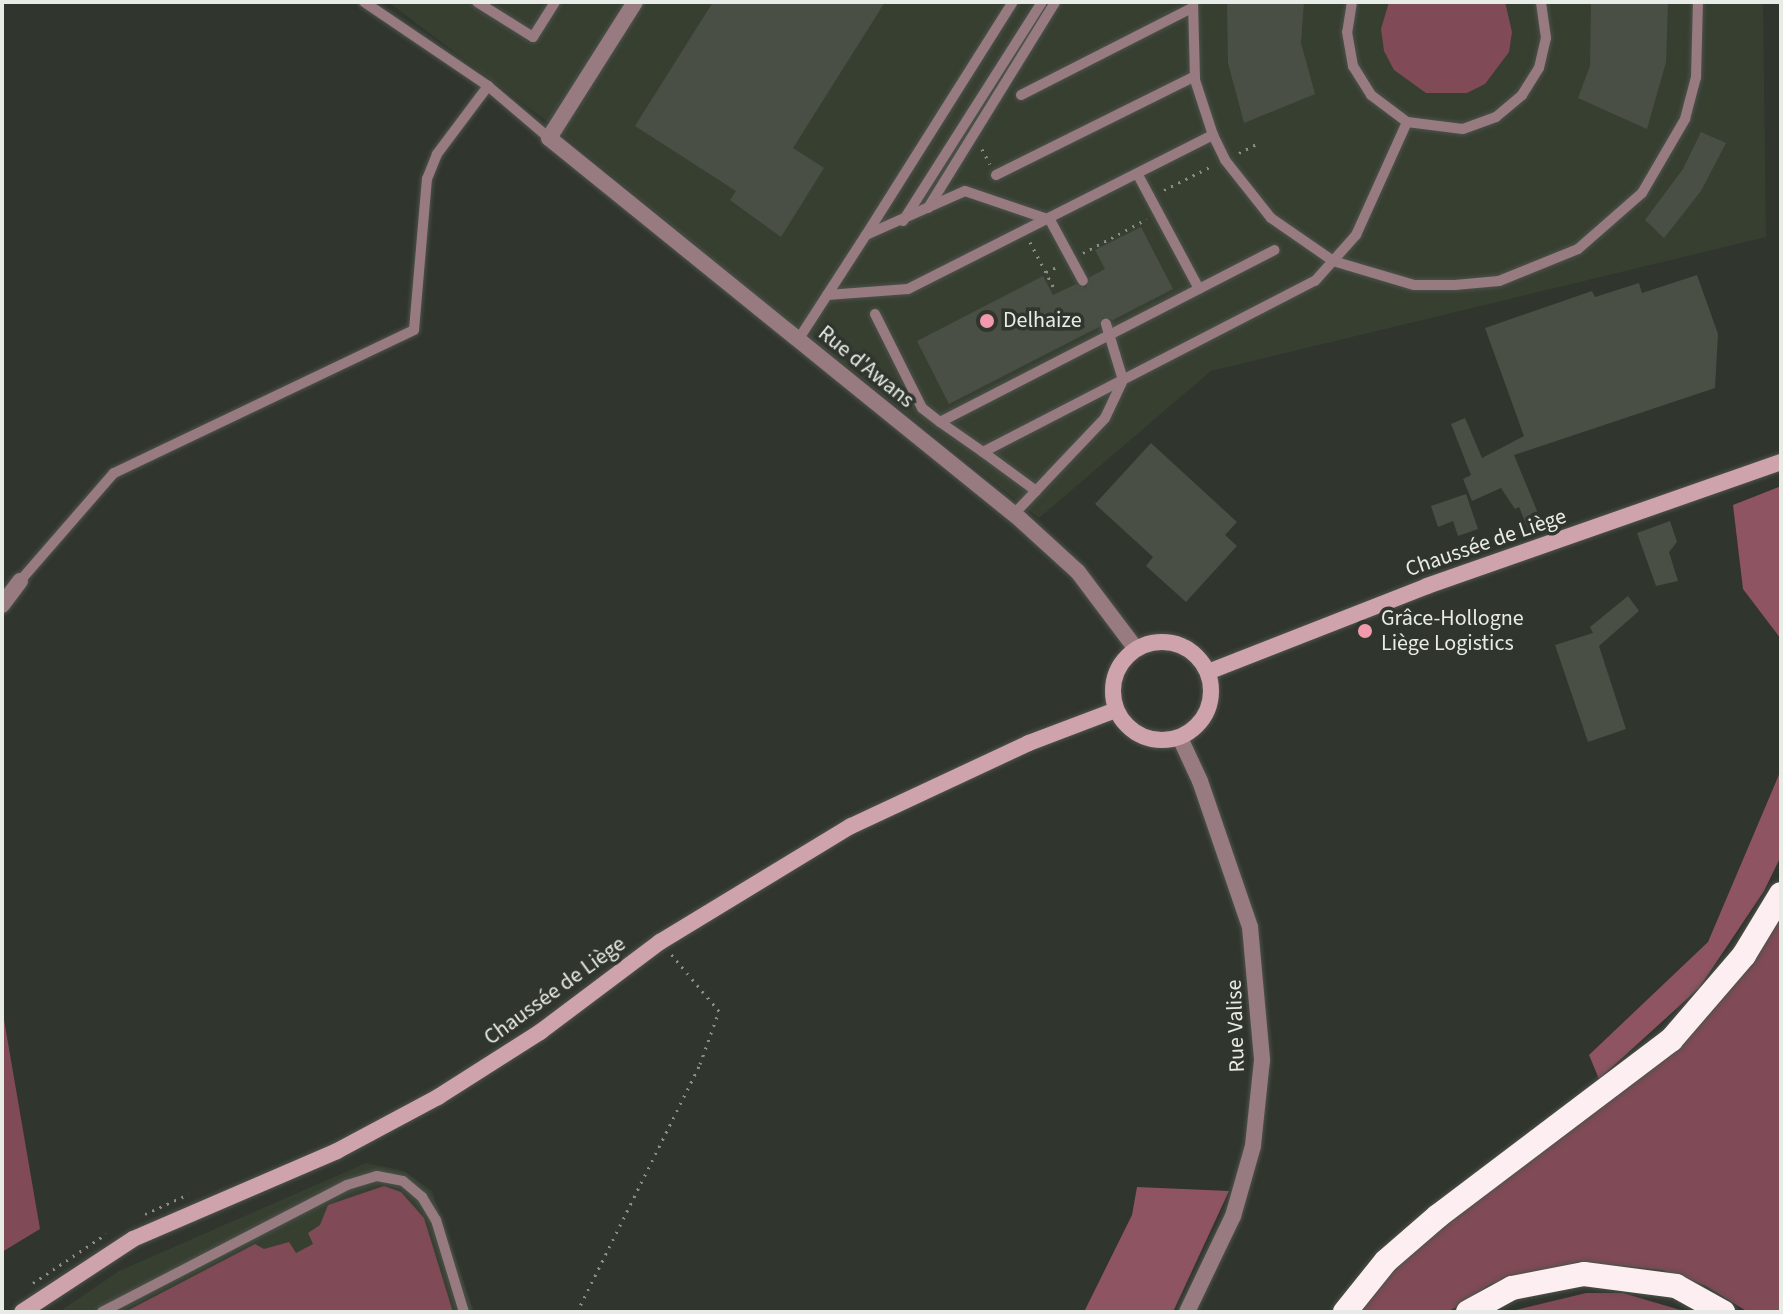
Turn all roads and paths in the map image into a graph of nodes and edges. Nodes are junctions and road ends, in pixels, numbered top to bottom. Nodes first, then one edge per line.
1 (364, 2) edge
2 (477, 2) edge
3 (499, 2) edge
4 (555, 2) edge
5 (635, 2) edge
6 (1013, 2) edge
7 (1042, 2) edge
8 (1055, 2) edge
9 (1352, 2) edge
10 (1541, 2) edge
11 (1698, 2) edge
12 (1192, 5) edge
13 (493, 12) junction
14 (1195, 76) junction
15 (488, 86) junction
16 (1021, 95) dead end
17 (1407, 122) junction
18 (1213, 135) junction
19 (549, 138) junction
20 (996, 175) dead end
21 (1138, 175) junction
22 (927, 210) junction
23 (1050, 220) junction
24 (902, 223) junction
25 (866, 235) junction
26 (1274, 250) dead end
27 (1333, 261) junction
28 (1083, 281) dead end
29 (1199, 289) junction
30 (827, 295) junction
31 (875, 314) dead end
32 (1108, 329) junction
33 (798, 340) junction
34 (1123, 380) junction
35 (940, 422) junction
36 (983, 452) junction
37 (1781, 462) edge
38 (1036, 491) junction
39 (1014, 514) junction
40 (20, 581) joint
41 (2, 605) edge
42 (1136, 649) junction
43 (1208, 672) junction
44 (1116, 710) junction
45 (1180, 738) junction
46 (1781, 894) edge
47 (660, 942) junction
48 (198, 1191) dead end
49 (133, 1220) dead end
50 (108, 1233) dead end
51 (29, 1286) dead end
52 (22, 1312) edge
53 (102, 1312) edge
54 (464, 1312) edge
55 (577, 1312) edge
56 (1187, 1312) edge
57 (1345, 1312) edge
58 (1468, 1312) edge
59 (1723, 1312) edge

1 - 15 lane
2 - 13 lane
3 - 13 lane
4 - 13 lane
5 - 19 street
6 - 25 lane
7 - 24 lane
8 - 22 lane
9 - 17 lane
10 - 17 lane
11 - 27 lane
12 - 14 lane
12 - 16 lane
14 - 18 lane
14 - 20 lane
15 - 19 lane
15 - 40 lane
17 - 27 lane
18 - 21 lane
18 - 27 lane
19 - 33 street, Rue d'Awans
21 - 23 lane
21 - 29 lane
22 - 23 lane
22 - 24 lane
23 - 28 lane
23 - 30 lane
24 - 25 lane
25 - 30 lane
26 - 29 lane
27 - 34 lane
29 - 32 lane
30 - 33 lane
31 - 35 lane
32 - 34 lane
32 - 35 lane
33 - 39 street, Rue d'Awans
34 - 36 lane
34 - 38 lane
35 - 36 lane
36 - 38 lane
37 - 43 main road, Chaussée de Liège
38 - 39 lane
39 - 42 street, Rue d'Awans
40 - 41 street
42 - 43 main road
42 - 44 main road
43 - 45 main road
44 - 45 main road
44 - 47 main road, Chaussée de Liège
45 - 56 street, Rue Valise
46 - 57 highway
47 - 52 main road, Chaussée de Liège
47 - 55 path
48 - 49 path
50 - 51 path
53 - 54 lane
58 - 59 highway

